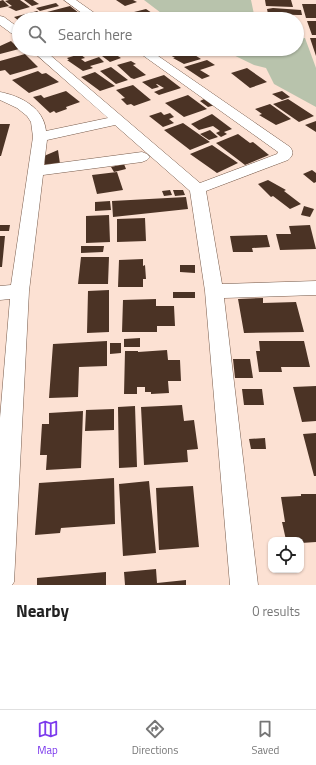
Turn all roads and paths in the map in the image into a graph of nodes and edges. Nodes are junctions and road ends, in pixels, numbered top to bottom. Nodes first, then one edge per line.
1 (69, 0) edge
2 (87, 12) edge
3 (0, 19) edge
4 (12, 32) edge
5 (44, 56) edge
6 (150, 56) edge
7 (0, 96) edge
8 (118, 120) junction
9 (40, 137) junction
10 (142, 157) dead end
11 (35, 171) junction
12 (198, 189) junction
13 (316, 288) edge
14 (214, 291) junction
15 (10, 292) edge
16 (0, 582) edge
17 (244, 585) edge

1 - 2 street
3 - 4 street
5 - 8 street
6 - 12 street
7 - 9 street
8 - 9 street
8 - 12 street
9 - 11 street
10 - 11 street
11 - 15 street
12 - 14 street
13 - 14 street
14 - 17 street
15 - 16 street

